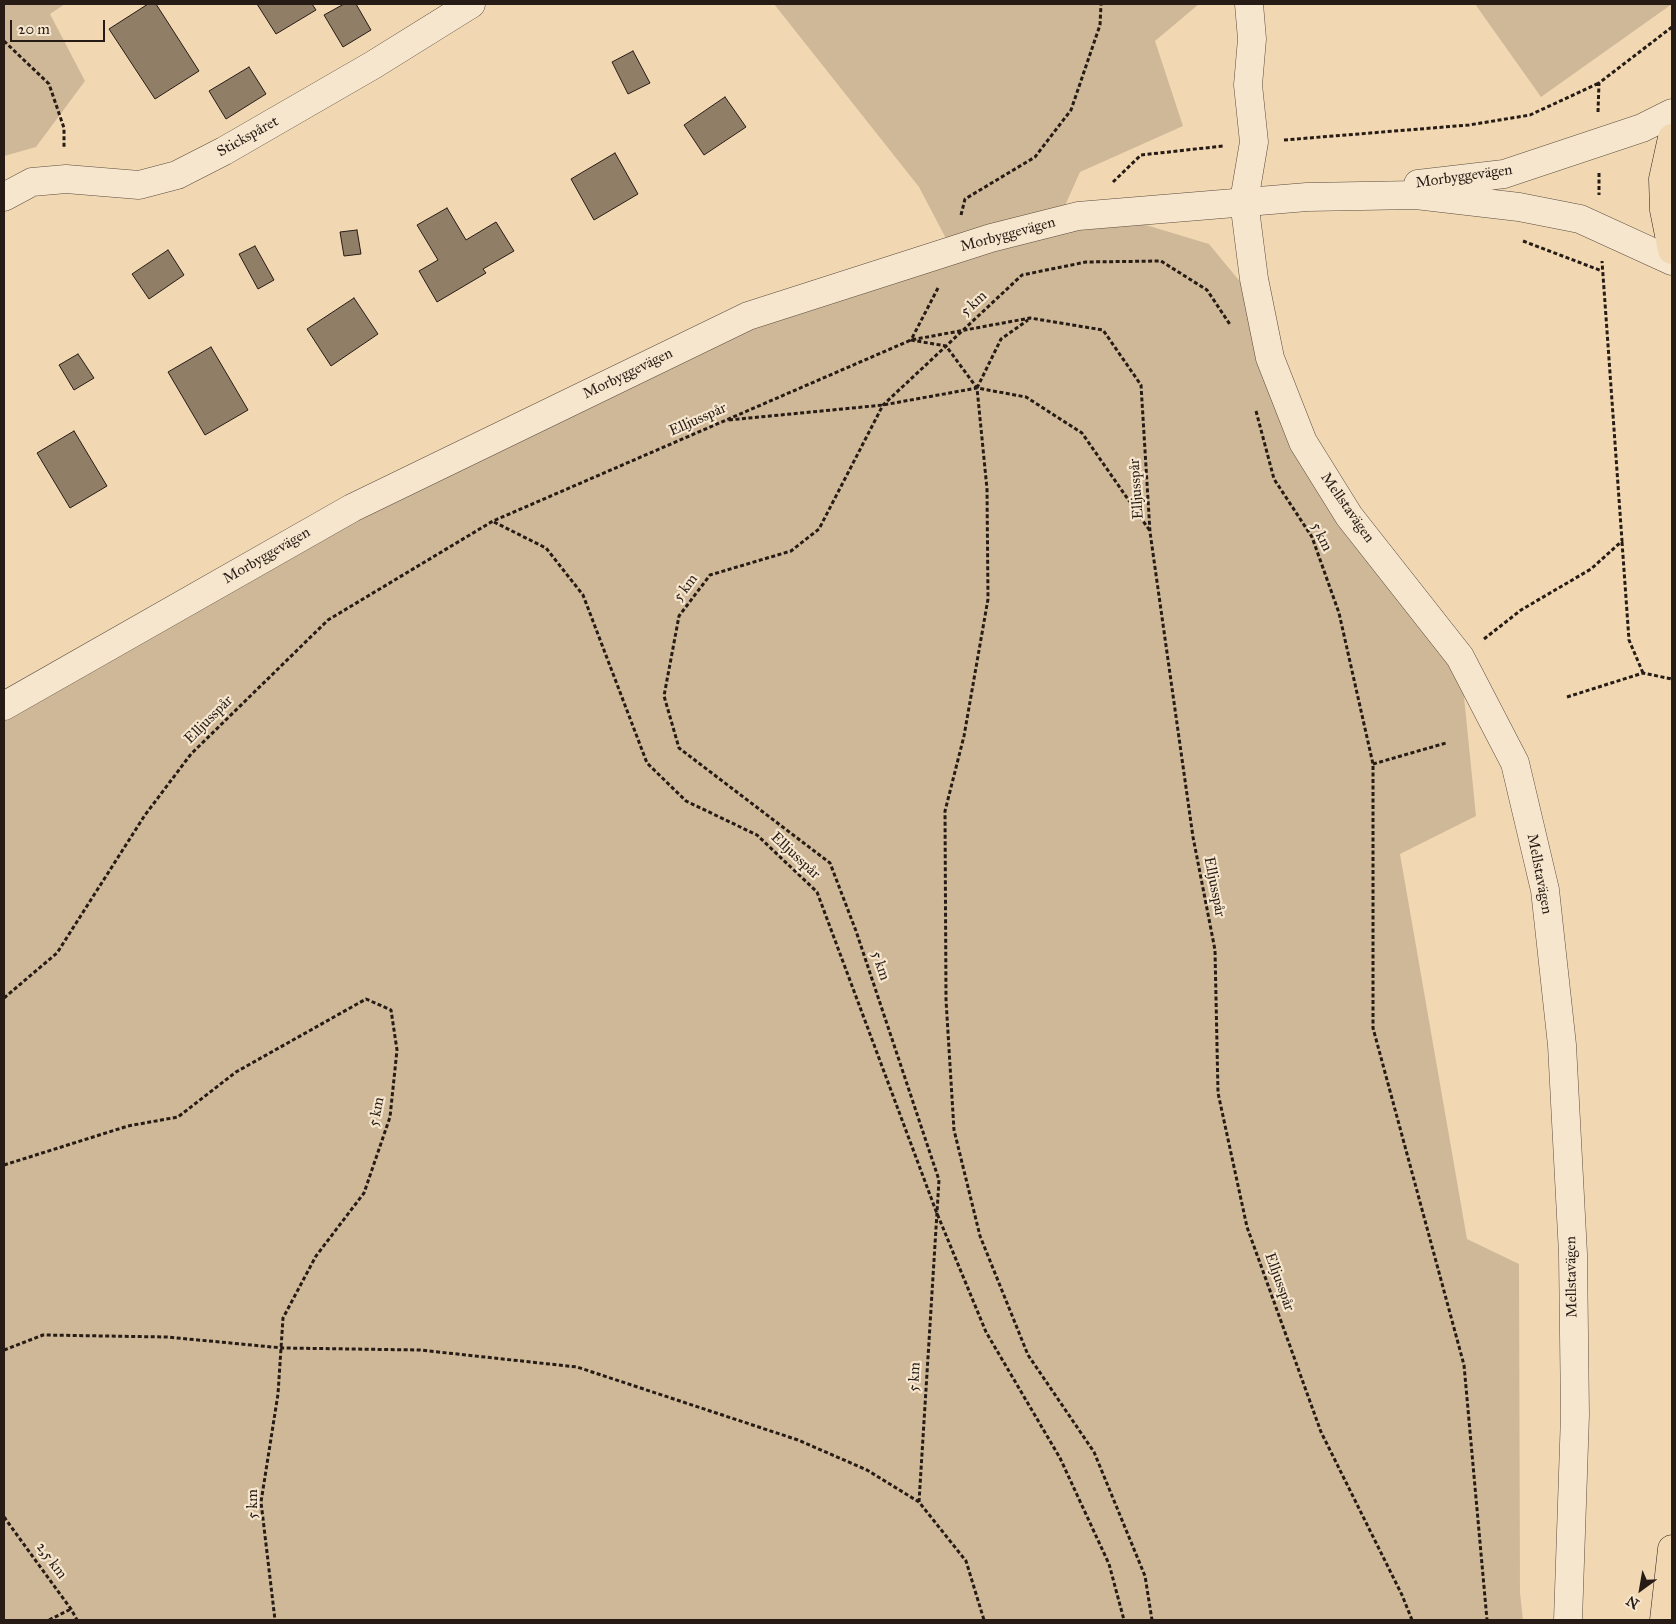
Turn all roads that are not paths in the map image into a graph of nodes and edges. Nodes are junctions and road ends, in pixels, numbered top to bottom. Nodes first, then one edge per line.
1 (471, 4) edge
2 (1249, 4) edge
3 (1672, 113) edge
4 (1672, 138) edge
5 (4, 197) edge
6 (1307, 197) junction
7 (1244, 201) junction
8 (1672, 250) edge
9 (1672, 260) edge
10 (4, 706) edge
11 (1672, 1549) edge
12 (1568, 1620) edge
13 (1664, 1620) edge

1 - 5 street, Stickspåret
2 - 7 street, Mellstavägen
3 - 6 street, Morbyggevägen
4 - 8 highway
6 - 7 street, Morbyggevägen
6 - 9 street, Morbyggevägen
7 - 10 street, Morbyggevägen
7 - 12 street, Mellstavägen
11 - 13 highway

